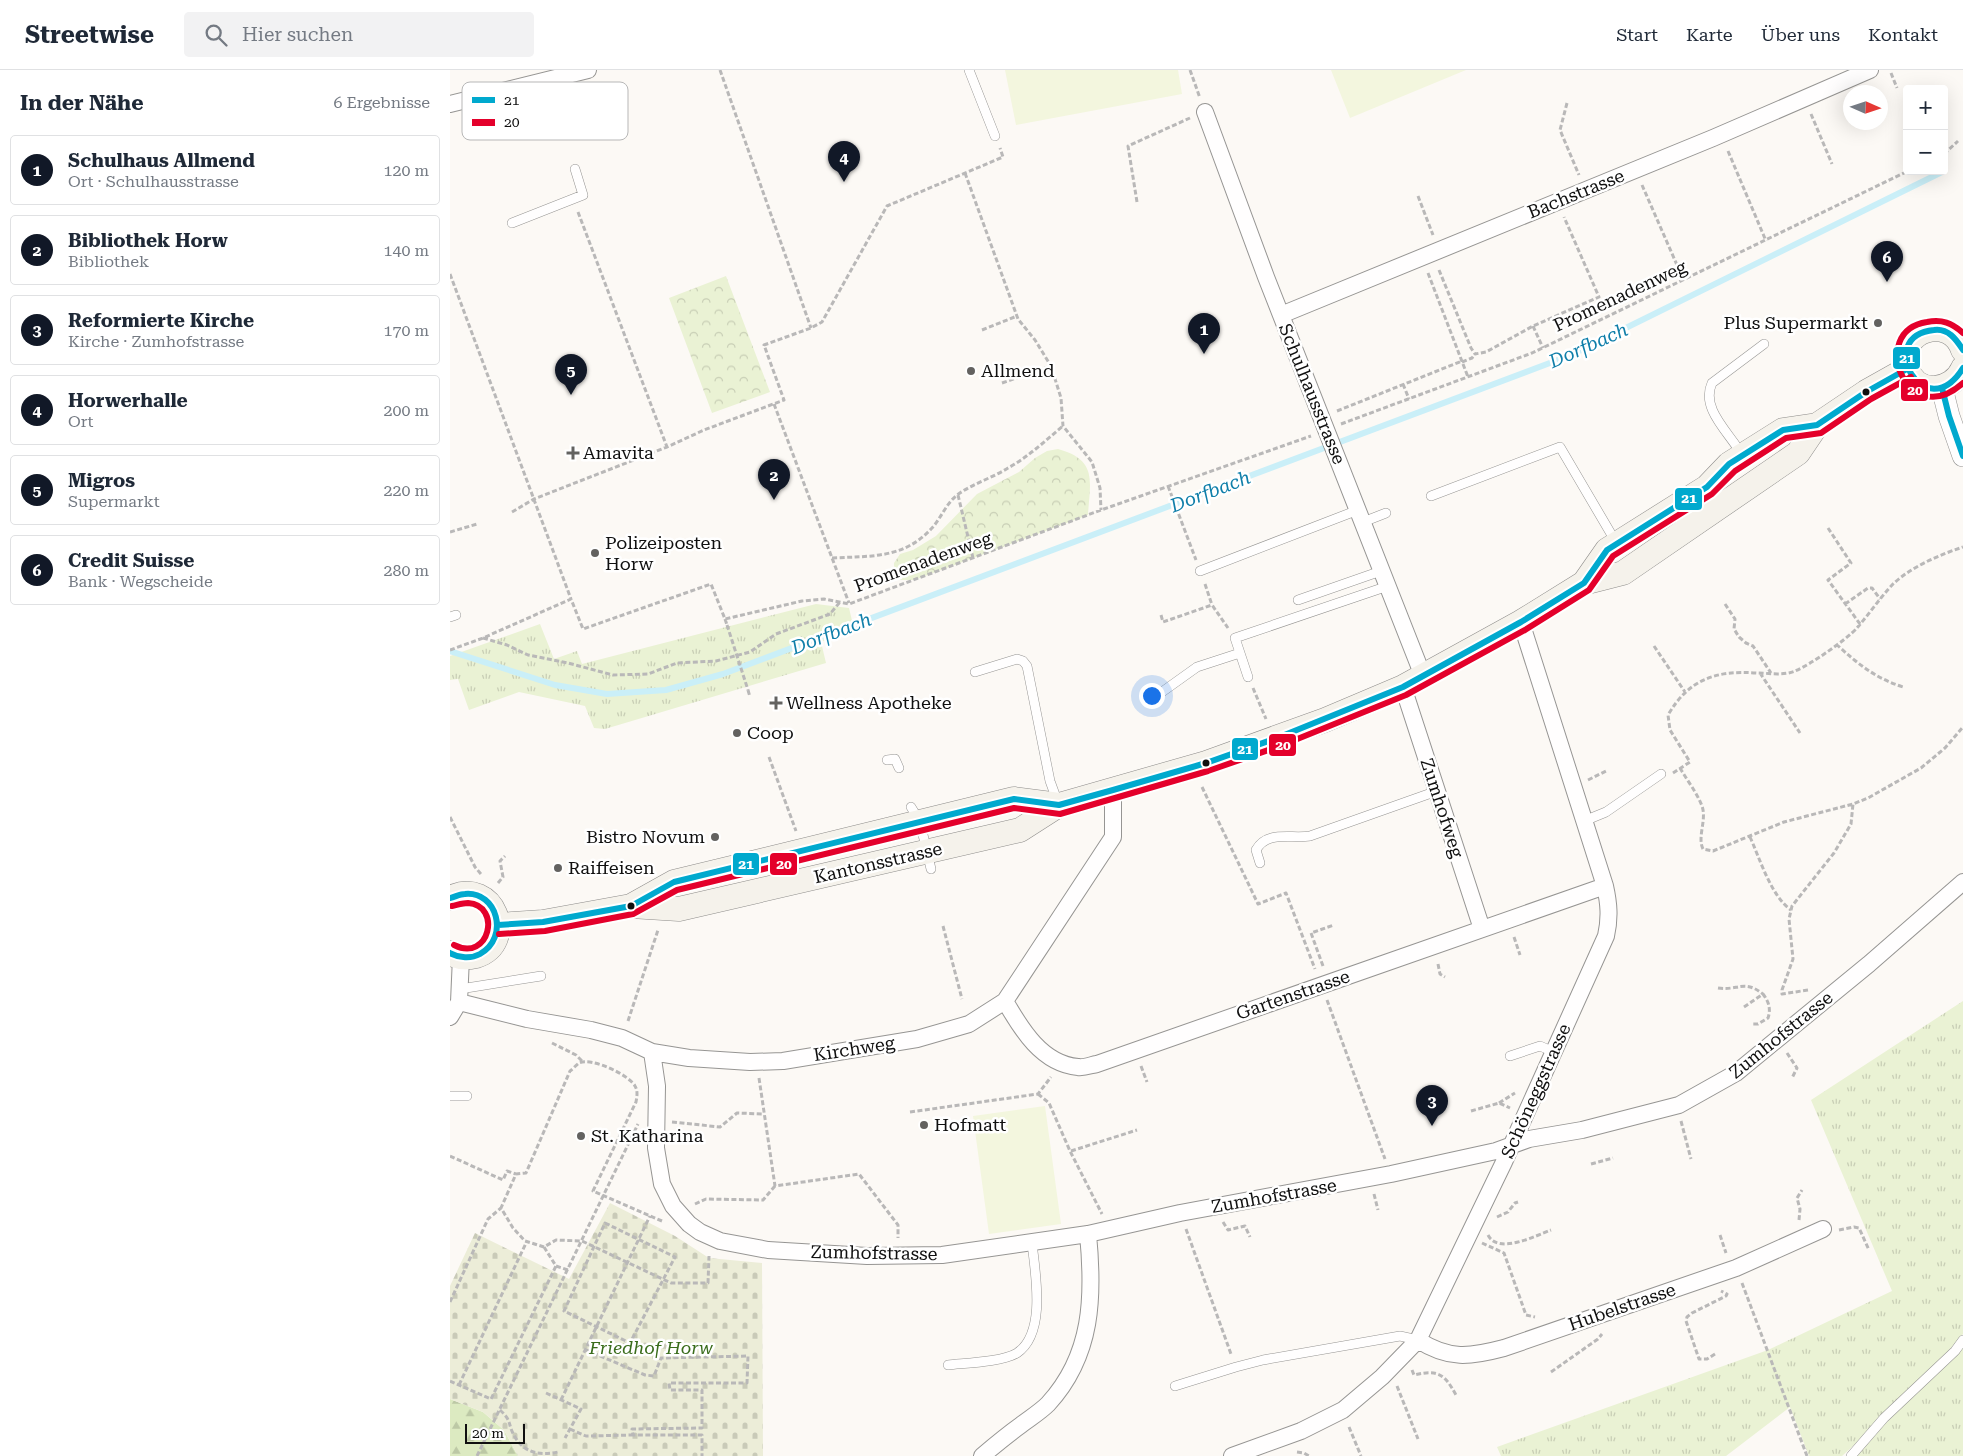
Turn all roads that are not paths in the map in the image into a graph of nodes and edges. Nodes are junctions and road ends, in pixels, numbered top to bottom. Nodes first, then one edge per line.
1 (588, 70) edge
2 (969, 70) edge
3 (1870, 70) edge
4 (548, 81) joint
5 (544, 82) edge
6 (1205, 112) road end
7 (995, 136) road end
8 (575, 169) dead end
9 (512, 223) dead end
10 (1281, 316) junction
11 (1961, 342) edge
12 (1764, 344) dead end
13 (1963, 368) edge
14 (1907, 369) junction
15 (1942, 388) junction
16 (1817, 425) junction
17 (1742, 456) junction
18 (1963, 456) edge
19 (1431, 496) dead end
20 (1386, 513) dead end
21 (1360, 516) junction
22 (1617, 544) junction
23 (1200, 571) dead end
24 (1381, 571) junction
25 (1584, 583) junction
26 (1388, 586) junction
27 (1298, 600) dead end
28 (1521, 622) junction
29 (1240, 653) junction
30 (975, 672) dead end
31 (1248, 677) road end
32 (1413, 682) junction
33 (1162, 692) dead end
34 (887, 760) dead end
35 (899, 768) dead end
36 (1661, 774) road end
37 (1113, 790) junction
38 (1437, 791) junction
39 (1059, 805) junction
40 (916, 814) junction
41 (1584, 821) junction
42 (929, 860) junction
43 (1260, 863) dead end
44 (1963, 882) edge
45 (1605, 886) junction
46 (452, 890) edge
47 (631, 906) junction
48 (498, 925) junction
49 (1482, 929) junction
50 (455, 955) edge
51 (541, 976) dead end
52 (459, 996) junction
53 (1005, 1001) junction
54 (450, 1017) edge
55 (652, 1052) junction
56 (1554, 1052) junction
57 (1510, 1056) dead end
58 (450, 1096) edge
59 (467, 1096) dead end
60 (1512, 1144) junction
61 (1816, 1232) road end
62 (1088, 1234) junction
63 (1032, 1243) junction
64 (1418, 1340) junction
65 (1963, 1340) edge
66 (948, 1366) dead end
67 (1175, 1386) dead end
68 (982, 1456) edge
69 (1232, 1456) edge
70 (1851, 1456) edge

1 - 4 street
2 - 7 lane
3 - 10 street, Bachstrasse
4 - 5 street
6 - 10 street, Schulhausstrasse
8 - 9 lane
10 - 21 street, Schulhausstrasse
11 - 14 main road
12 - 17 lane
13 - 15 main road
14 - 15 main road
14 - 16 main road, Kantonsstrasse
15 - 18 street
16 - 17 main road, Kantonsstrasse
16 - 25 main road, Kantonsstrasse
17 - 22 main road, Kantonsstrasse
19 - 22 lane
20 - 21 lane
21 - 23 lane
21 - 24 street, Schulhausstrasse
22 - 25 main road, Kantonsstrasse
24 - 26 street, Schulhausstrasse
24 - 27 lane
25 - 28 main road, Kantonsstrasse
26 - 29 lane
26 - 32 street, Schulhausstrasse
28 - 32 main road, Kantonsstrasse
28 - 41 street, Schöneggstrasse
29 - 31 lane
29 - 33 lane
30 - 39 lane
32 - 37 main road, Kantonsstrasse
32 - 38 street, Zumhofweg
34 - 35 lane
36 - 41 lane
37 - 39 main road, Kantonsstrasse
37 - 53 street, Kirchweg
38 - 43 lane
38 - 49 street, Zumhofweg
39 - 40 main road, Kantonsstrasse
39 - 42 main road, Kantonsstrasse
40 - 42 lane
40 - 47 main road, Kantonsstrasse
41 - 45 street, Schöneggstrasse
42 - 47 main road, Kantonsstrasse
44 - 60 street, Zumhofstrasse
45 - 49 street, Gartenstrasse
45 - 56 street, Schöneggstrasse
46 - 48 main road
47 - 48 main road, Kantonsstrasse
48 - 50 main road
49 - 53 street, Gartenstrasse
50 - 52 street
51 - 52 lane
52 - 54 street
52 - 55 street, Kirchweg
53 - 55 street, Kirchweg
55 - 63 street, Zumhofstrasse
56 - 57 lane
56 - 60 street, Schöneggstrasse
58 - 59 lane
60 - 62 street, Zumhofstrasse
60 - 64 street, Schöneggstrasse
61 - 64 street, Hubelstrasse
62 - 63 street, Zumhofstrasse
62 - 68 street
63 - 66 lane
64 - 67 lane
64 - 69 street, Schöneggstrasse
65 - 70 lane

